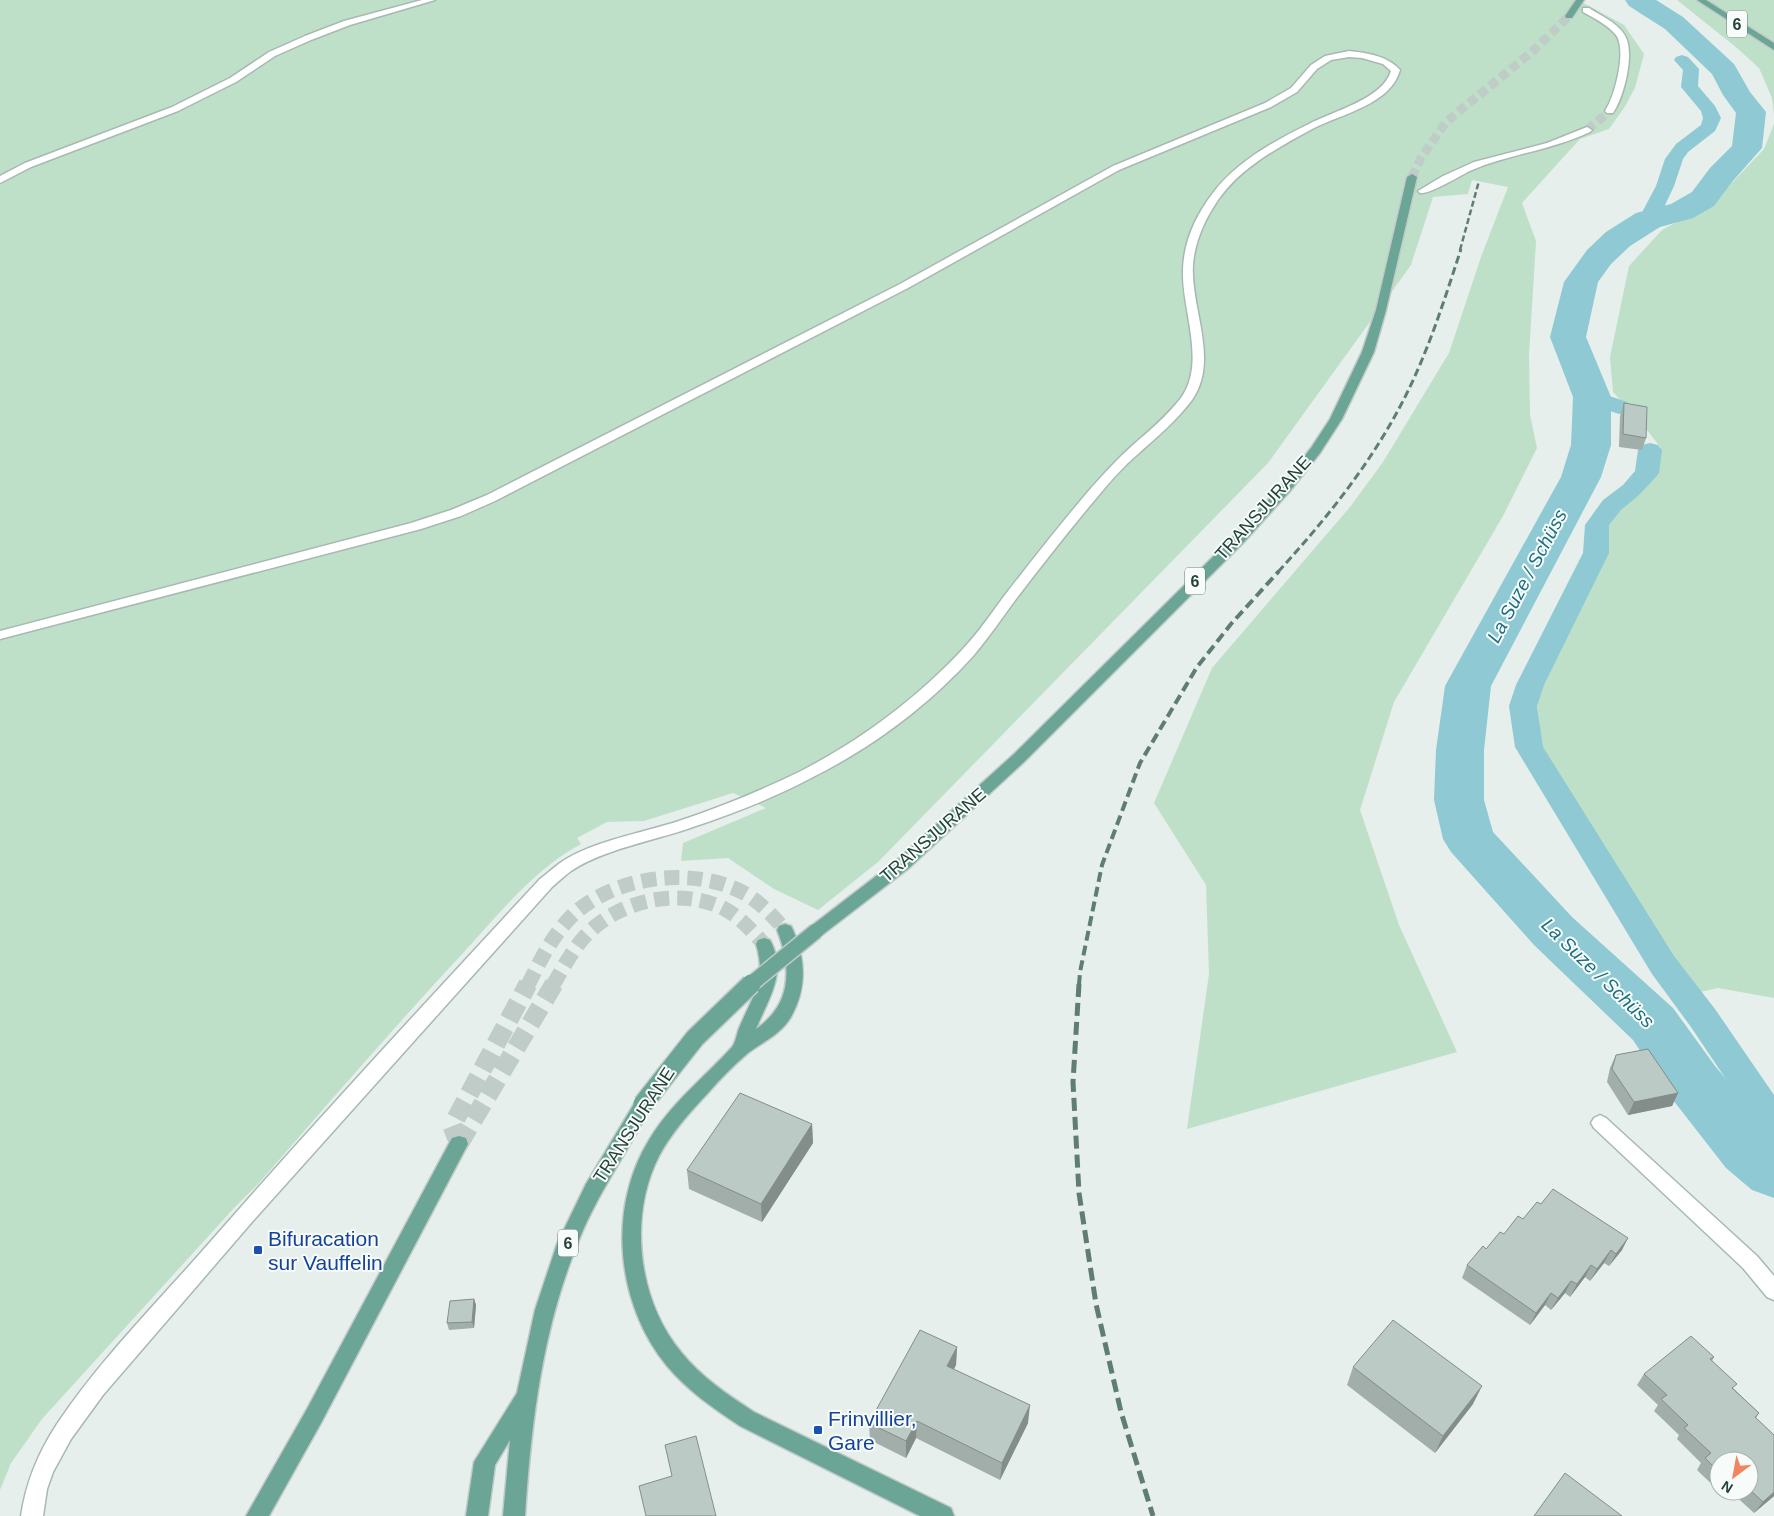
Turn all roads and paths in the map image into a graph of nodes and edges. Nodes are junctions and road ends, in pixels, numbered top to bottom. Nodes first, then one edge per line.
1 (431, 0) edge
2 (1701, 0) edge
3 (1579, 1) edge
4 (1586, 10) dead end
5 (1569, 16) tunnel mouth
6 (1774, 47) edge
7 (1610, 111) tunnel mouth
8 (1587, 130) tunnel mouth
9 (1412, 177) tunnel mouth
10 (0, 180) edge
11 (1423, 191) dead end
12 (0, 635) edge
13 (785, 930) tunnel mouth
14 (764, 944) tunnel mouth
15 (741, 1049) junction
16 (1600, 1123) dead end
17 (459, 1144) dead end
18 (1774, 1291) edge
19 (525, 1395) junction
20 (32, 1516) edge
21 (257, 1516) edge
22 (477, 1516) edge
23 (514, 1516) edge
24 (943, 1516) edge

1 - 10 street
2 - 6 main road, 6
3 - 5 main road
4 - 7 street
8 - 11 street
9 - 19 main road, TRANSJURANE / 6, bridge
12 - 20 street
13 - 15 main road
14 - 15 main road
15 - 24 main road
16 - 18 street
17 - 21 main road
19 - 22 main road
19 - 23 main road, TRANSJURANE / 6

